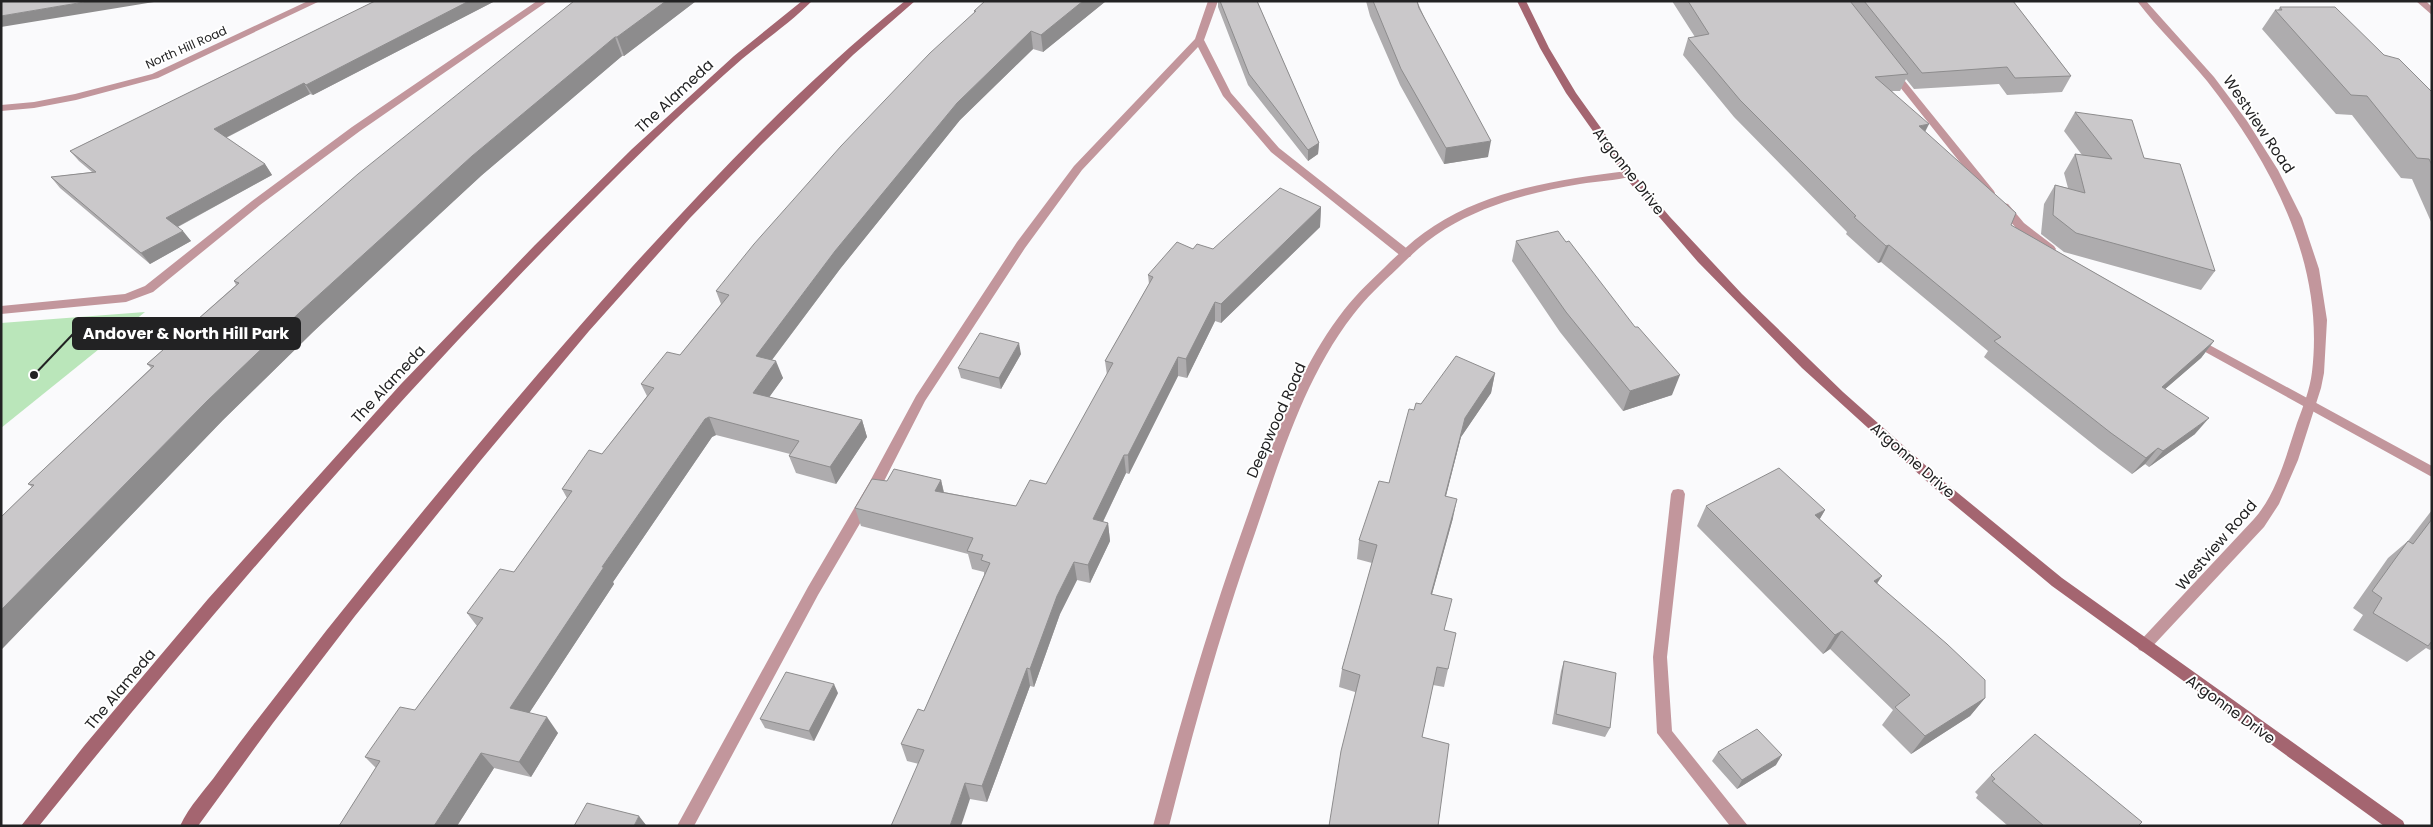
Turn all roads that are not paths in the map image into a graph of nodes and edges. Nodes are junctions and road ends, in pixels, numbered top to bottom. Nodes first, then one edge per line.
1 (316, 1) edge
2 (544, 1) edge
3 (808, 1) edge
4 (911, 1) edge
5 (1213, 1) edge
6 (1521, 1) edge
7 (2141, 1) edge
8 (2420, 1) edge
9 (2432, 12) edge
10 (1199, 40) junction
11 (1886, 63) edge
12 (1, 108) edge
13 (1628, 174) junction
14 (1406, 254) junction
15 (2058, 256) edge
16 (1, 310) edge
17 (2186, 336) edge
18 (2310, 405) junction
19 (2432, 472) edge
20 (1678, 494) dead end
21 (2144, 646) junction
22 (29, 826) edge
23 (188, 826) edge
24 (685, 826) edge
25 (1161, 826) edge
26 (1740, 826) edge
27 (2396, 826) edge

1 - 12 street, North Hill Road
2 - 16 street
3 - 22 main road, The Alameda
4 - 23 main road
5 - 10 street
6 - 13 main road, Argonne Drive
7 - 18 street, Westview Road
8 - 9 street
10 - 14 street
10 - 24 street
11 - 15 street
13 - 14 street, Deepwood Road
13 - 21 main road, Argonne Drive
14 - 25 street, Deepwood Road
17 - 18 street
18 - 19 street
18 - 21 street, Westview Road
20 - 26 street
21 - 27 main road, Argonne Drive

